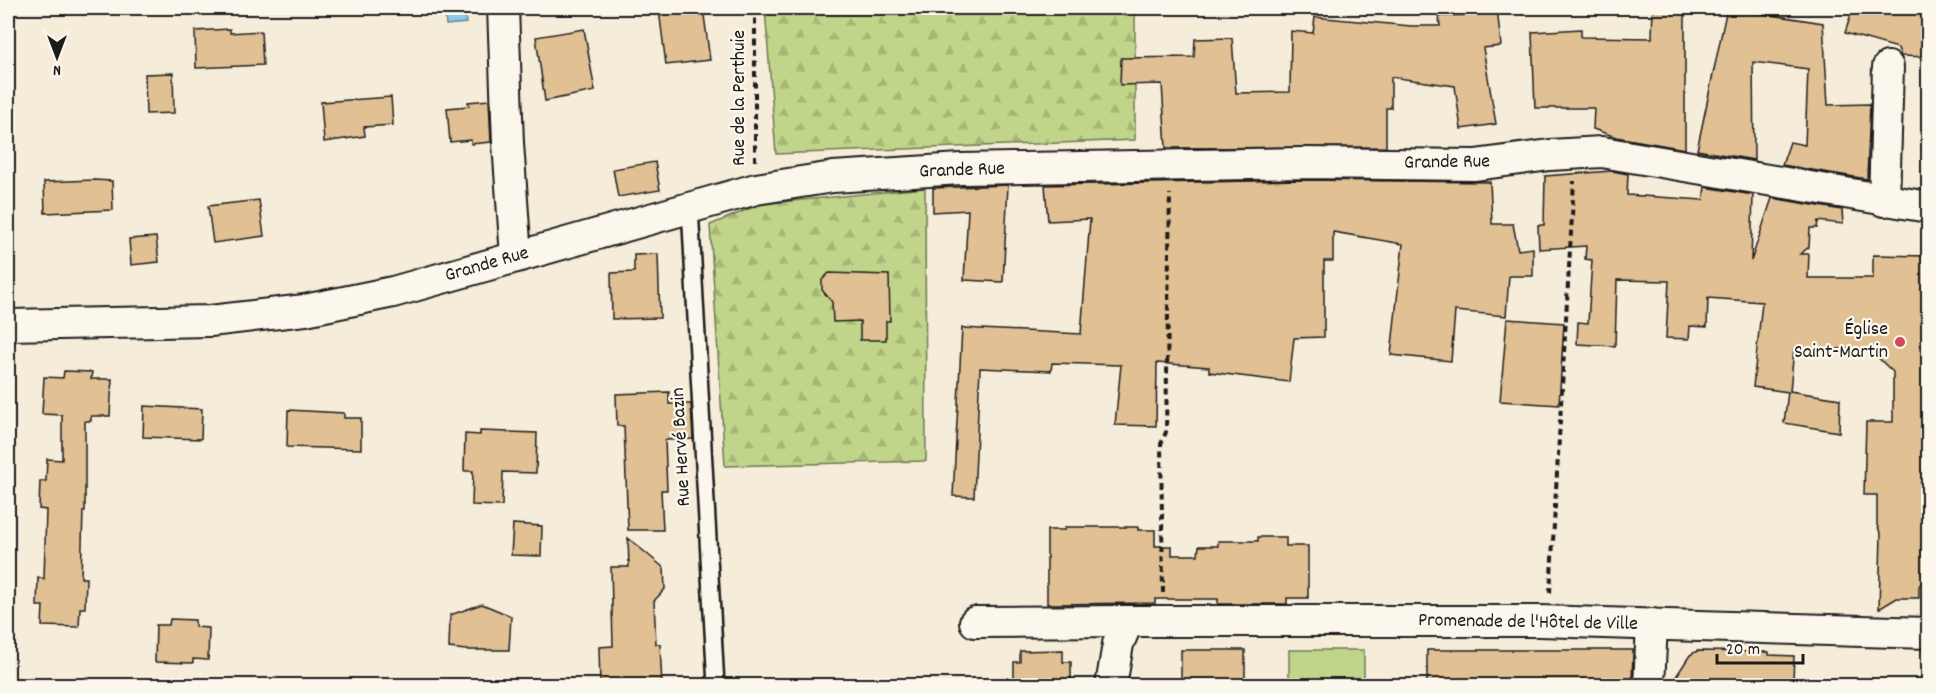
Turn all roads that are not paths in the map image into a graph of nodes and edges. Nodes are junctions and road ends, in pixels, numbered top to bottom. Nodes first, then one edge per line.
1 (502, 8) edge
2 (1888, 67) dead end
3 (1884, 201) junction
4 (690, 207) junction
5 (1929, 207) edge
6 (516, 257) junction
7 (8, 325) edge
8 (1128, 621) junction
9 (975, 622) dead end
10 (1652, 624) junction
11 (1929, 633) edge
12 (716, 686) edge
13 (1111, 686) edge
14 (1649, 686) edge

1 - 6 street
2 - 3 street
3 - 4 street, Grande Rue
3 - 5 street, Grande Rue
4 - 6 street, Grande Rue
4 - 12 lane, Rue Hervé Bazin
6 - 7 street, Grande Rue
8 - 9 street, Promenade de l'Hôtel de Ville
8 - 10 street, Promenade de l'Hôtel de Ville
8 - 13 street
10 - 11 street, Promenade de l'Hôtel de Ville
10 - 14 street

